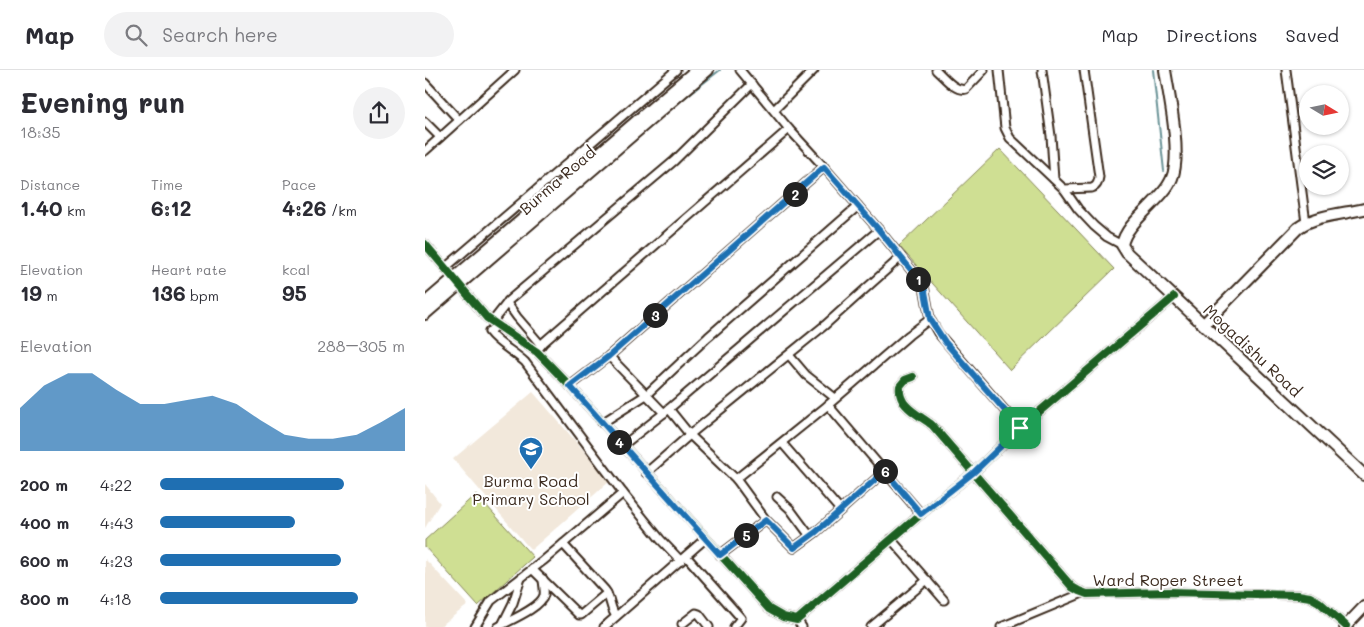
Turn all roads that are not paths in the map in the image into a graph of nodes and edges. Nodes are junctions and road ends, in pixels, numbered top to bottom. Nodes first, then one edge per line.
1 (515, 70) edge
2 (676, 70) edge
3 (696, 70) edge
4 (708, 70) edge
5 (740, 70) edge
6 (814, 70) edge
7 (937, 70) edge
8 (984, 70) edge
9 (999, 70) edge
10 (1042, 70) edge
11 (1084, 70) edge
12 (1165, 70) edge
13 (1286, 70) edge
14 (425, 83) edge
15 (752, 84) junction
16 (774, 110) junction
17 (459, 120) junction
18 (425, 122) edge
19 (789, 129) junction
20 (440, 137) junction
21 (425, 151) edge
22 (824, 167) junction
23 (1054, 178) junction
24 (1065, 189) junction
25 (858, 206) junction
26 (1364, 209) edge
27 (1306, 223) junction
28 (879, 230) junction
29 (425, 244) edge
30 (1122, 245) junction
31 (901, 257) junction
32 (445, 268) junction
33 (456, 281) junction
34 (1174, 297) junction
35 (425, 303) edge
36 (507, 303) junction
37 (425, 314) edge
38 (930, 319) junction
39 (494, 324) junction
40 (1204, 324) junction
41 (541, 345) junction
42 (537, 352) junction
43 (609, 356) junction
44 (789, 356) junction
45 (913, 377) dead end
46 (570, 386) junction
47 (646, 395) junction
48 (835, 398) junction
49 (829, 405) junction
50 (666, 411) junction
51 (602, 423) junction
52 (1020, 428) junction
53 (690, 434) junction
54 (782, 443) junction
55 (622, 446) junction
56 (885, 471) junction
57 (646, 473) junction
58 (973, 473) junction
59 (1364, 475) edge
60 (736, 479) junction
61 (623, 493) junction
62 (777, 497) dead end
63 (840, 510) junction
64 (921, 514) junction
65 (766, 520) junction
66 (810, 536) junction
67 (705, 539) junction
68 (891, 539) junction
69 (563, 544) junction
70 (720, 555) junction
71 (683, 558) junction
72 (532, 569) junction
73 (521, 578) junction
74 (543, 579) junction
75 (927, 580) junction
76 (607, 593) junction
77 (1083, 593) junction
78 (944, 600) dead end
79 (1364, 606) edge
80 (616, 616) junction
81 (510, 620) junction
82 (797, 620) junction
83 (682, 624) dead end
84 (500, 626) edge
85 (1345, 626) edge
86 (475, 627) edge
87 (516, 627) edge
88 (604, 627) edge
89 (709, 627) edge
90 (735, 627) edge
91 (803, 627) edge
92 (871, 627) edge
93 (1001, 627) edge

1 - 17 street
2 - 32 street
3 - 33 main road, Burma Road
4 - 33 main road, Burma Road
5 - 15 street
6 - 16 street
7 - 8 street
9 - 23 street
10 - 23 street
11 - 24 street
12 - 30 main road
13 - 27 street
14 - 17 street
15 - 16 street
15 - 36 street
16 - 19 street
17 - 20 street
18 - 20 street
19 - 22 street
19 - 41 street
20 - 21 street
22 - 25 street
22 - 43 street
23 - 24 street
24 - 30 street
25 - 28 street
25 - 47 street
26 - 27 main road
27 - 40 main road
28 - 31 street
28 - 50 street
29 - 32 street
30 - 34 main road, Mogadishu Road
31 - 38 street
31 - 44 street
32 - 33 street
33 - 35 main road, Burma Road
33 - 37 main road, Burma Road
33 - 39 street
34 - 40 main road, Mogadishu Road
34 - 52 street
36 - 39 street
36 - 41 street
38 - 48 street
38 - 52 street
39 - 42 street
39 - 61 street
40 - 59 main road, Mogadishu Road
41 - 42 street
42 - 46 street
43 - 46 street
43 - 47 street
44 - 48 street
44 - 53 street
45 - 58 street, Ward Roper Street
46 - 51 street
47 - 50 street
47 - 51 street
48 - 49 street
49 - 54 street
49 - 56 street
50 - 53 street
50 - 55 street
51 - 55 street
52 - 58 street
53 - 57 street
53 - 60 street
54 - 60 street
54 - 63 street
55 - 57 street
56 - 63 street
56 - 64 street
57 - 67 street
58 - 64 street
58 - 77 street, Ward Roper Street
60 - 65 street
61 - 69 street
61 - 71 street
62 - 66 street
63 - 66 street
64 - 68 street
65 - 66 street
65 - 70 street
67 - 70 street
67 - 71 street
68 - 75 street
68 - 82 street
69 - 72 street
69 - 76 street
70 - 82 street
71 - 80 street
71 - 90 street
72 - 73 street
72 - 74 street
73 - 84 street
73 - 86 street
74 - 76 street
74 - 81 street
75 - 78 street
75 - 92 street
76 - 80 street
77 - 85 street, Ward Roper Street
77 - 93 street
79 - 85 main road
80 - 88 street
81 - 84 street
81 - 87 street
82 - 91 street
83 - 89 street

